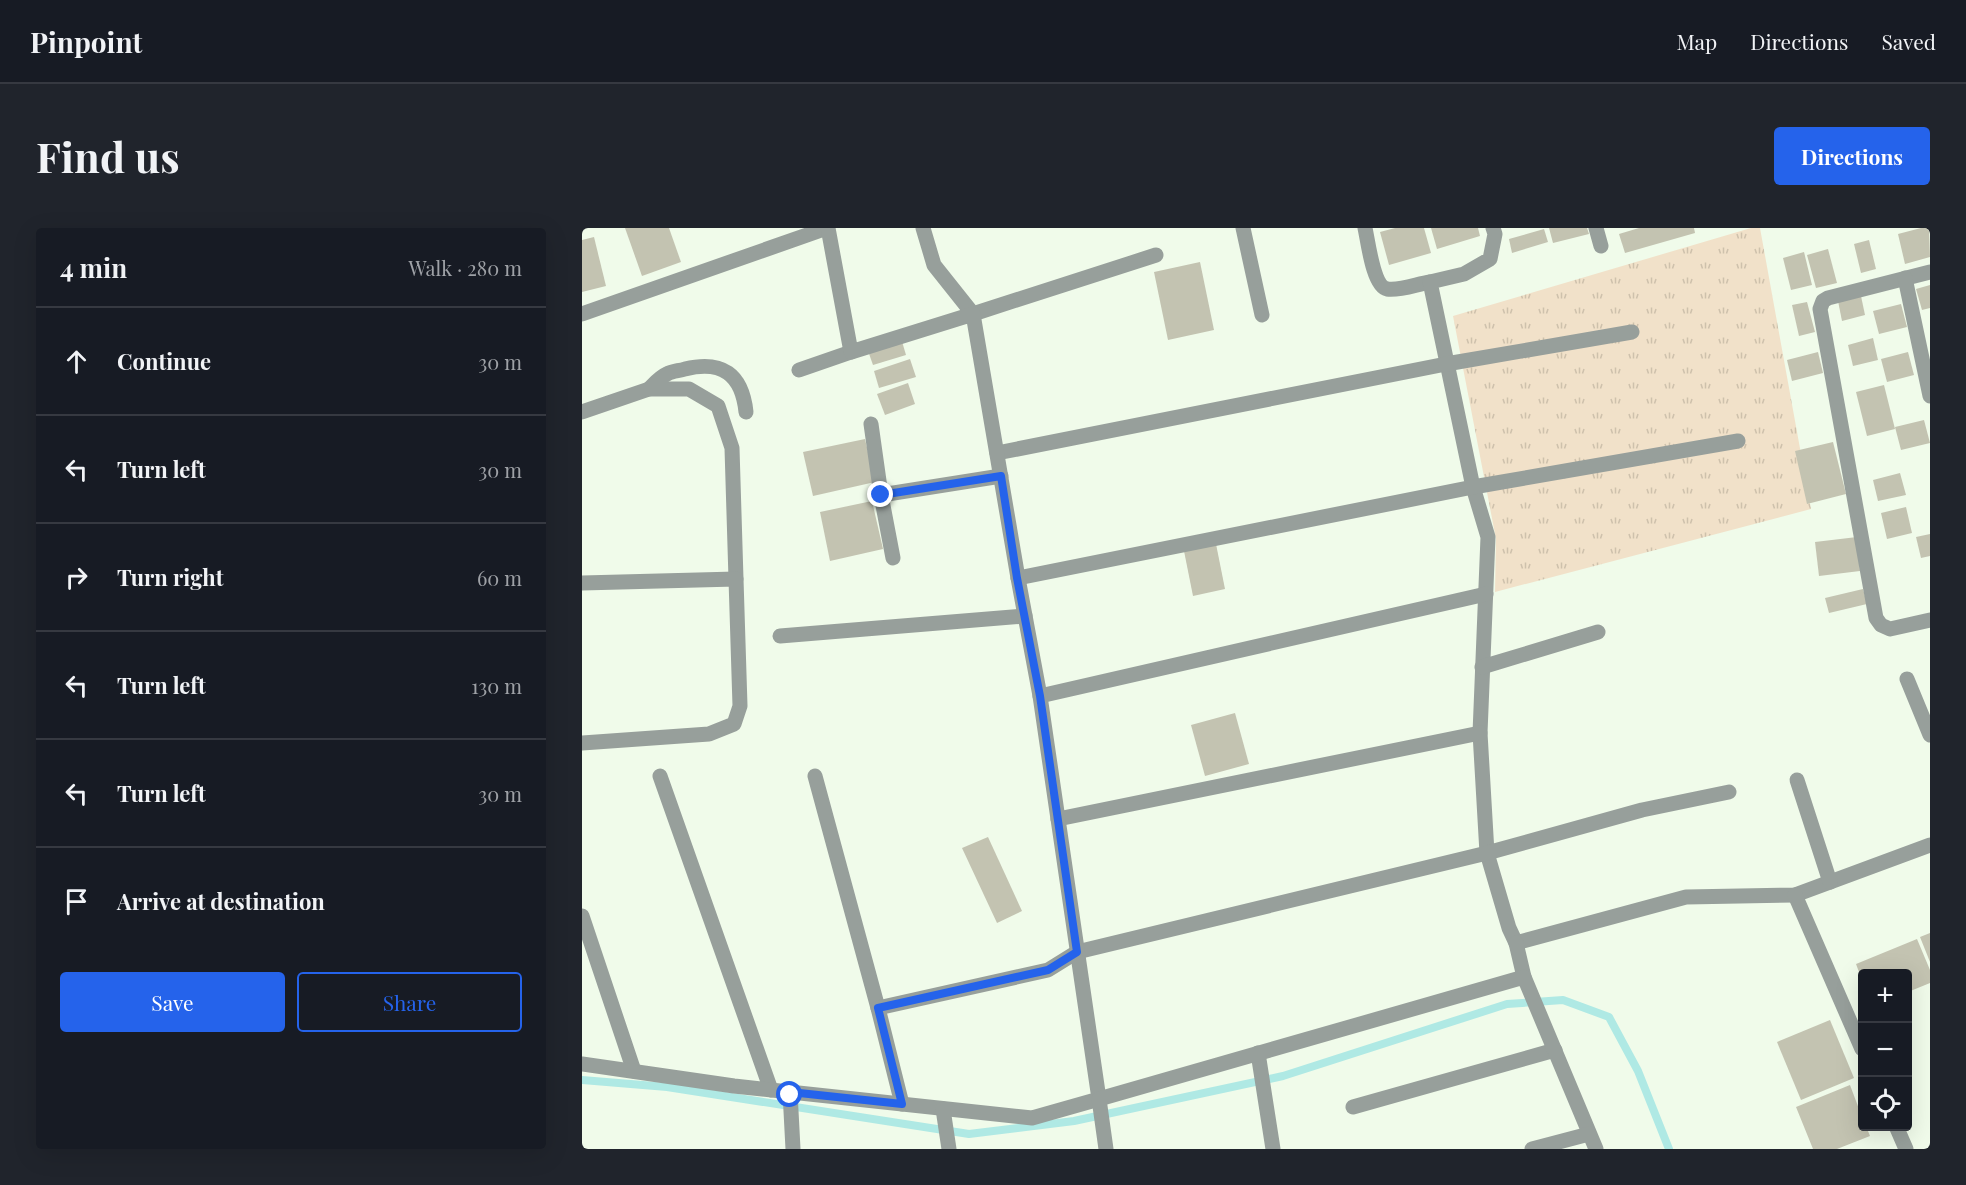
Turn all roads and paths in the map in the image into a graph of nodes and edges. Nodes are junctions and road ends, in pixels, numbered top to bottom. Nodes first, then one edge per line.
1 (827, 228) edge
2 (923, 228) edge
3 (1244, 228) edge
4 (1365, 228) edge
5 (1494, 228) edge
6 (1596, 228) edge
7 (1600, 246) dead end
8 (1156, 255) dead end
9 (1930, 272) edge
10 (1905, 278) junction
11 (1430, 282) junction
12 (973, 314) junction
13 (582, 315) edge
14 (1262, 315) dead end
15 (1632, 332) dead end
16 (851, 352) junction
17 (1446, 364) junction
18 (799, 370) dead end
19 (649, 389) junction
20 (1930, 396) edge
21 (582, 412) edge
22 (746, 412) dead end
23 (871, 424) dead end
24 (1738, 441) dead end
25 (998, 453) junction
26 (1001, 476) junction
27 (1473, 488) junction
28 (881, 495) junction
29 (893, 558) dead end
30 (1017, 578) junction
31 (736, 579) junction
32 (582, 582) edge
33 (1486, 594) junction
34 (1025, 616) junction
35 (1930, 620) edge
36 (1598, 633) dead end
37 (780, 636) dead end
38 (1482, 667) junction
39 (1907, 679) dead end
40 (1040, 696) junction
41 (1480, 733) junction
42 (1930, 735) edge
43 (582, 743) edge
44 (660, 776) dead end
45 (815, 776) dead end
46 (1797, 780) dead end
47 (1729, 792) dead end
48 (1058, 819) junction
49 (1930, 845) edge
50 (1487, 854) junction
51 (1830, 882) junction
52 (1795, 895) junction
53 (582, 916) edge
54 (1516, 943) junction
55 (1077, 952) junction
56 (1524, 977) junction
57 (878, 1008) junction
58 (1858, 1038) edge
59 (1555, 1050) junction
60 (1258, 1053) junction
61 (582, 1064) edge
62 (634, 1071) junction
63 (771, 1090) junction
64 (790, 1093) junction
65 (1099, 1099) junction
66 (902, 1104) junction
67 (1353, 1107) dead end
68 (943, 1109) junction
69 (1898, 1131) edge
70 (1589, 1134) junction
71 (793, 1149) edge
72 (949, 1149) edge
73 (1106, 1149) edge
74 (1273, 1149) edge
75 (1533, 1149) edge
76 (1596, 1149) edge
77 (1906, 1149) edge

1 - 13 street
1 - 16 street
2 - 12 street
3 - 14 street
4 - 11 street
5 - 11 street
6 - 7 street
8 - 12 street
9 - 10 street
10 - 20 street
10 - 35 street
11 - 17 street
12 - 16 street
12 - 25 street
15 - 17 street
16 - 18 street
17 - 25 street
17 - 27 street
19 - 21 street
19 - 22 street
19 - 31 street
23 - 28 street
24 - 27 street
25 - 26 street
26 - 28 street
26 - 30 street
27 - 30 street
27 - 33 street
28 - 29 street
30 - 34 street
31 - 32 street
31 - 43 street
33 - 38 street
33 - 40 street
34 - 37 street
34 - 40 street
36 - 38 street
38 - 41 street
39 - 42 street
40 - 48 street
41 - 48 street
41 - 50 street
44 - 63 street
45 - 57 street
46 - 51 street
47 - 50 street
48 - 55 street
49 - 51 street
50 - 54 street
50 - 55 street
51 - 52 street
52 - 54 street
52 - 58 street
53 - 62 street
54 - 56 street
55 - 57 street
55 - 65 street
56 - 59 street
56 - 60 street
57 - 66 street
59 - 67 street
59 - 70 street
60 - 65 street
60 - 74 street
61 - 62 street
62 - 63 street
63 - 64 street
64 - 66 street
64 - 71 street
65 - 68 street
65 - 73 street
66 - 68 street
68 - 72 street
69 - 77 street
70 - 75 street
70 - 76 street

